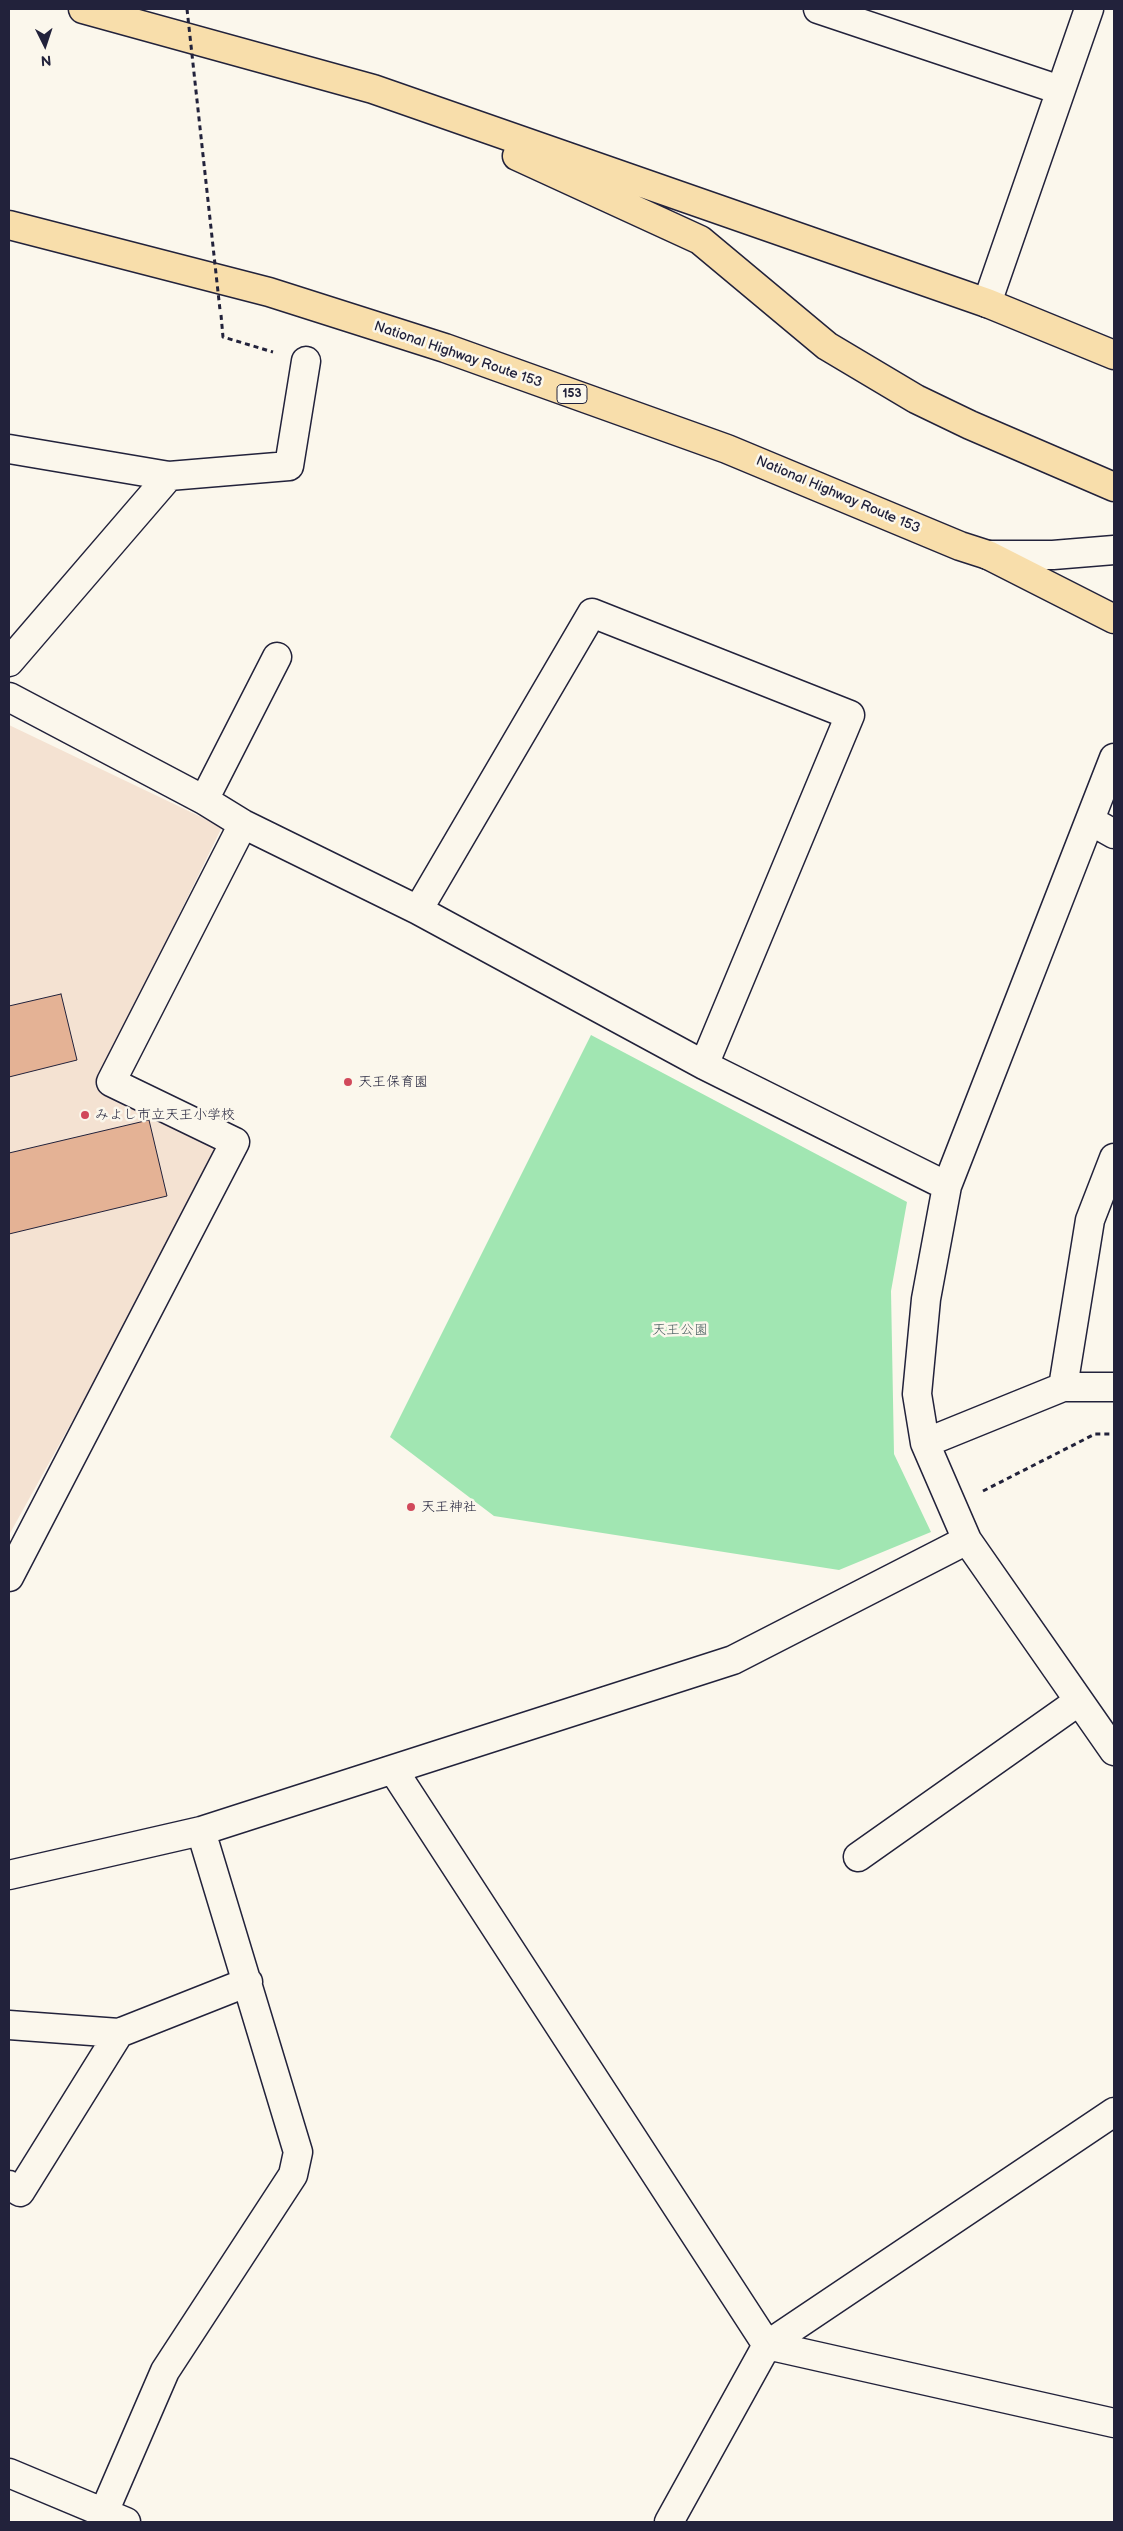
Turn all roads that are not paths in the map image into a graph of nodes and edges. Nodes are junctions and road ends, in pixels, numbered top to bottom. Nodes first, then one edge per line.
1 (84, 9) edge
2 (818, 9) edge
3 (1089, 9) edge
4 (373, 89) junction
5 (1060, 90) junction
6 (9, 224) edge
7 (988, 303) junction
8 (1114, 355) edge
9 (306, 361) road end
10 (9, 449) edge
11 (170, 476) junction
12 (1114, 487) edge
13 (1114, 550) edge
14 (988, 555) junction
15 (1114, 619) edge
16 (277, 657) dead end
17 (9, 662) edge
18 (9, 697) edge
19 (1114, 758) edge
20 (204, 800) junction
21 (1091, 821) junction
22 (243, 824) junction
23 (1114, 834) edge
24 (418, 910) junction
25 (704, 1065) junction
26 (1114, 1158) edge
27 (947, 1186) junction
28 (1063, 1387) junction
29 (1114, 1387) edge
30 (925, 1443) junction
31 (967, 1540) junction
32 (9, 1577) edge
33 (1079, 1701) junction
34 (1112, 1743) edge
35 (394, 1770) junction
36 (202, 1832) junction
37 (858, 1857) dead end
38 (9, 1875) edge
39 (248, 1982) junction
40 (9, 2026) edge
41 (119, 2033) junction
42 (1114, 2112) edge
43 (9, 2185) edge
44 (767, 2345) junction
45 (1114, 2423) edge
46 (9, 2473) edge
47 (115, 2517) edge
48 (669, 2522) edge

1 - 4 highway
2 - 5 street
3 - 5 street
4 - 7 highway
4 - 12 highway
5 - 7 street
6 - 14 highway, National Highway Route 153 / 153
7 - 8 highway
9 - 11 street
10 - 11 street
11 - 17 street
13 - 14 street
14 - 15 highway, National Highway Route 153 / 153
16 - 20 street
18 - 20 street
19 - 21 street
20 - 22 street
21 - 23 street
21 - 27 street
22 - 24 street
22 - 32 street
24 - 25 street
24 - 25 street
25 - 27 street
26 - 28 street
27 - 30 street
28 - 29 street
28 - 30 street
30 - 31 street
31 - 33 street
31 - 35 street
33 - 34 street
33 - 37 street
35 - 36 street
35 - 44 street
36 - 38 street
36 - 39 street
39 - 41 street
39 - 47 street
40 - 41 street
41 - 43 street
42 - 44 street
44 - 45 street
44 - 48 street
46 - 47 street

